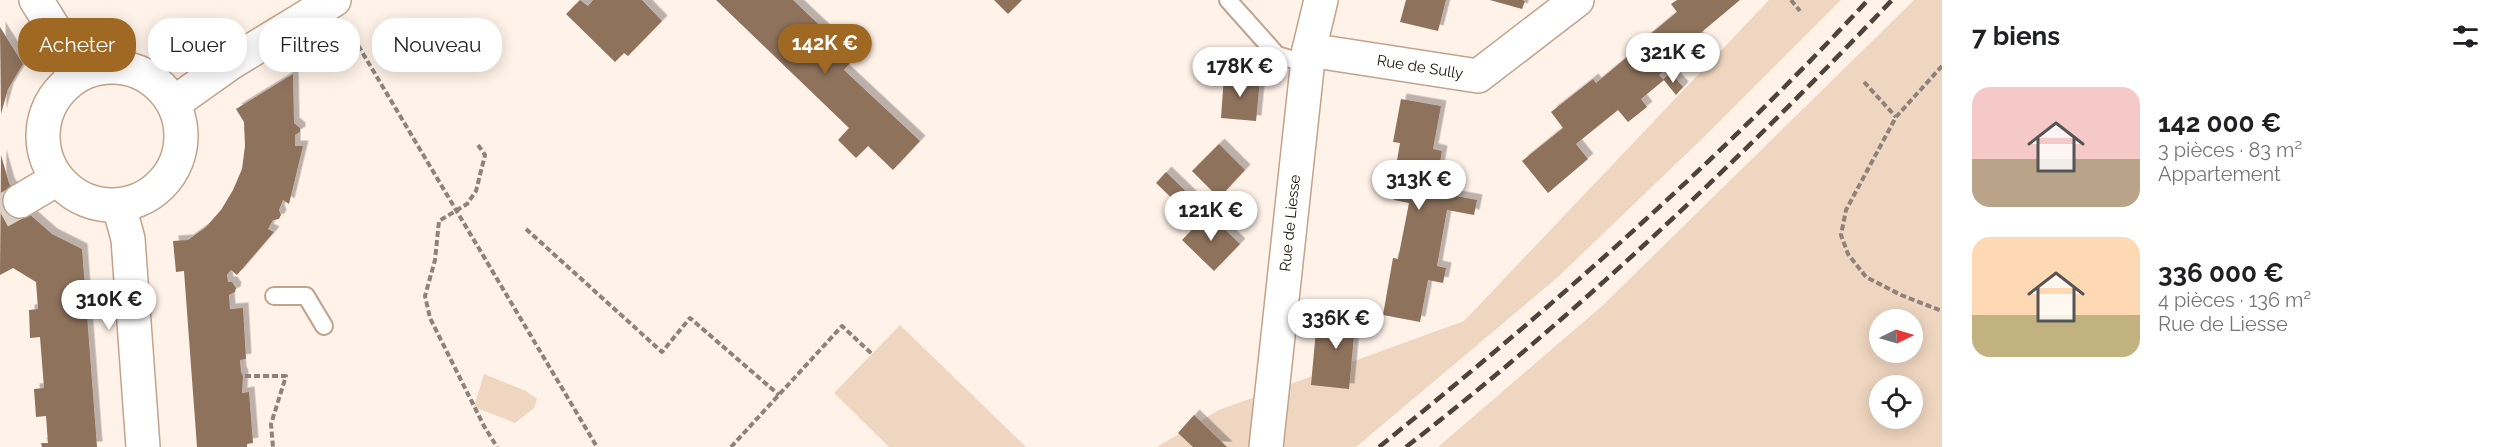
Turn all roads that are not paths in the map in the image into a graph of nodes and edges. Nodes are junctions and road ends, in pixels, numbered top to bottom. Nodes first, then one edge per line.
1 (36, 0) edge
2 (1228, 0) edge
3 (1321, 0) edge
4 (1577, 0) edge
5 (333, 1) edge
6 (1309, 57) junction
7 (73, 76) junction
8 (174, 103) junction
9 (57, 179) junction
10 (20, 201) tunnel mouth
11 (119, 206) junction
12 (274, 296) dead end
13 (324, 326) dead end
14 (143, 447) edge
15 (1266, 447) edge

1 - 7 street
2 - 6 lane
3 - 6 street, Rue de Liesse
4 - 6 street, Rue de Sully
5 - 8 street
6 - 15 street, Rue de Liesse
7 - 8 street
7 - 9 street
8 - 11 street
9 - 10 street
9 - 11 street
11 - 14 street
12 - 13 lane

